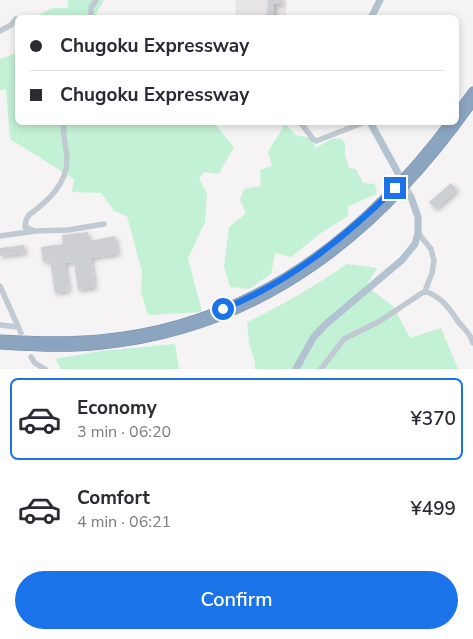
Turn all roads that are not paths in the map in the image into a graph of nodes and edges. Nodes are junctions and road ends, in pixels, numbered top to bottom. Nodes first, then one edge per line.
1 (96, 0) edge
2 (380, 0) edge
3 (91, 15) edge
4 (372, 15) edge
5 (15, 21) edge
6 (0, 32) edge
7 (473, 91) edge
8 (473, 102) edge
9 (459, 110) edge
10 (459, 120) edge
11 (63, 125) edge
12 (302, 125) edge
13 (357, 125) edge
14 (372, 125) edge
15 (448, 125) edge
16 (455, 125) edge
17 (397, 171) tunnel mouth
18 (411, 197) tunnel mouth
19 (104, 224) dead end
20 (35, 231) junction
21 (418, 233) junction
22 (0, 236) edge
23 (0, 286) edge
24 (425, 291) junction
25 (0, 325) edge
26 (18, 327) junction
27 (21, 333) dead end
28 (0, 339) edge
29 (473, 343) edge
30 (0, 347) edge
31 (31, 357) dead end
32 (45, 369) edge
33 (296, 369) edge
34 (320, 369) edge

1 - 3 street
2 - 4 main road
5 - 6 street
7 - 9 highway
8 - 10 highway
11 - 20 street
12 - 13 street
14 - 17 main road
15 - 28 highway
16 - 30 highway
18 - 21 main road
19 - 20 street
20 - 22 street
21 - 24 street
21 - 33 main road
23 - 26 street
24 - 29 street
24 - 34 street
25 - 26 street
26 - 27 street
31 - 32 street

